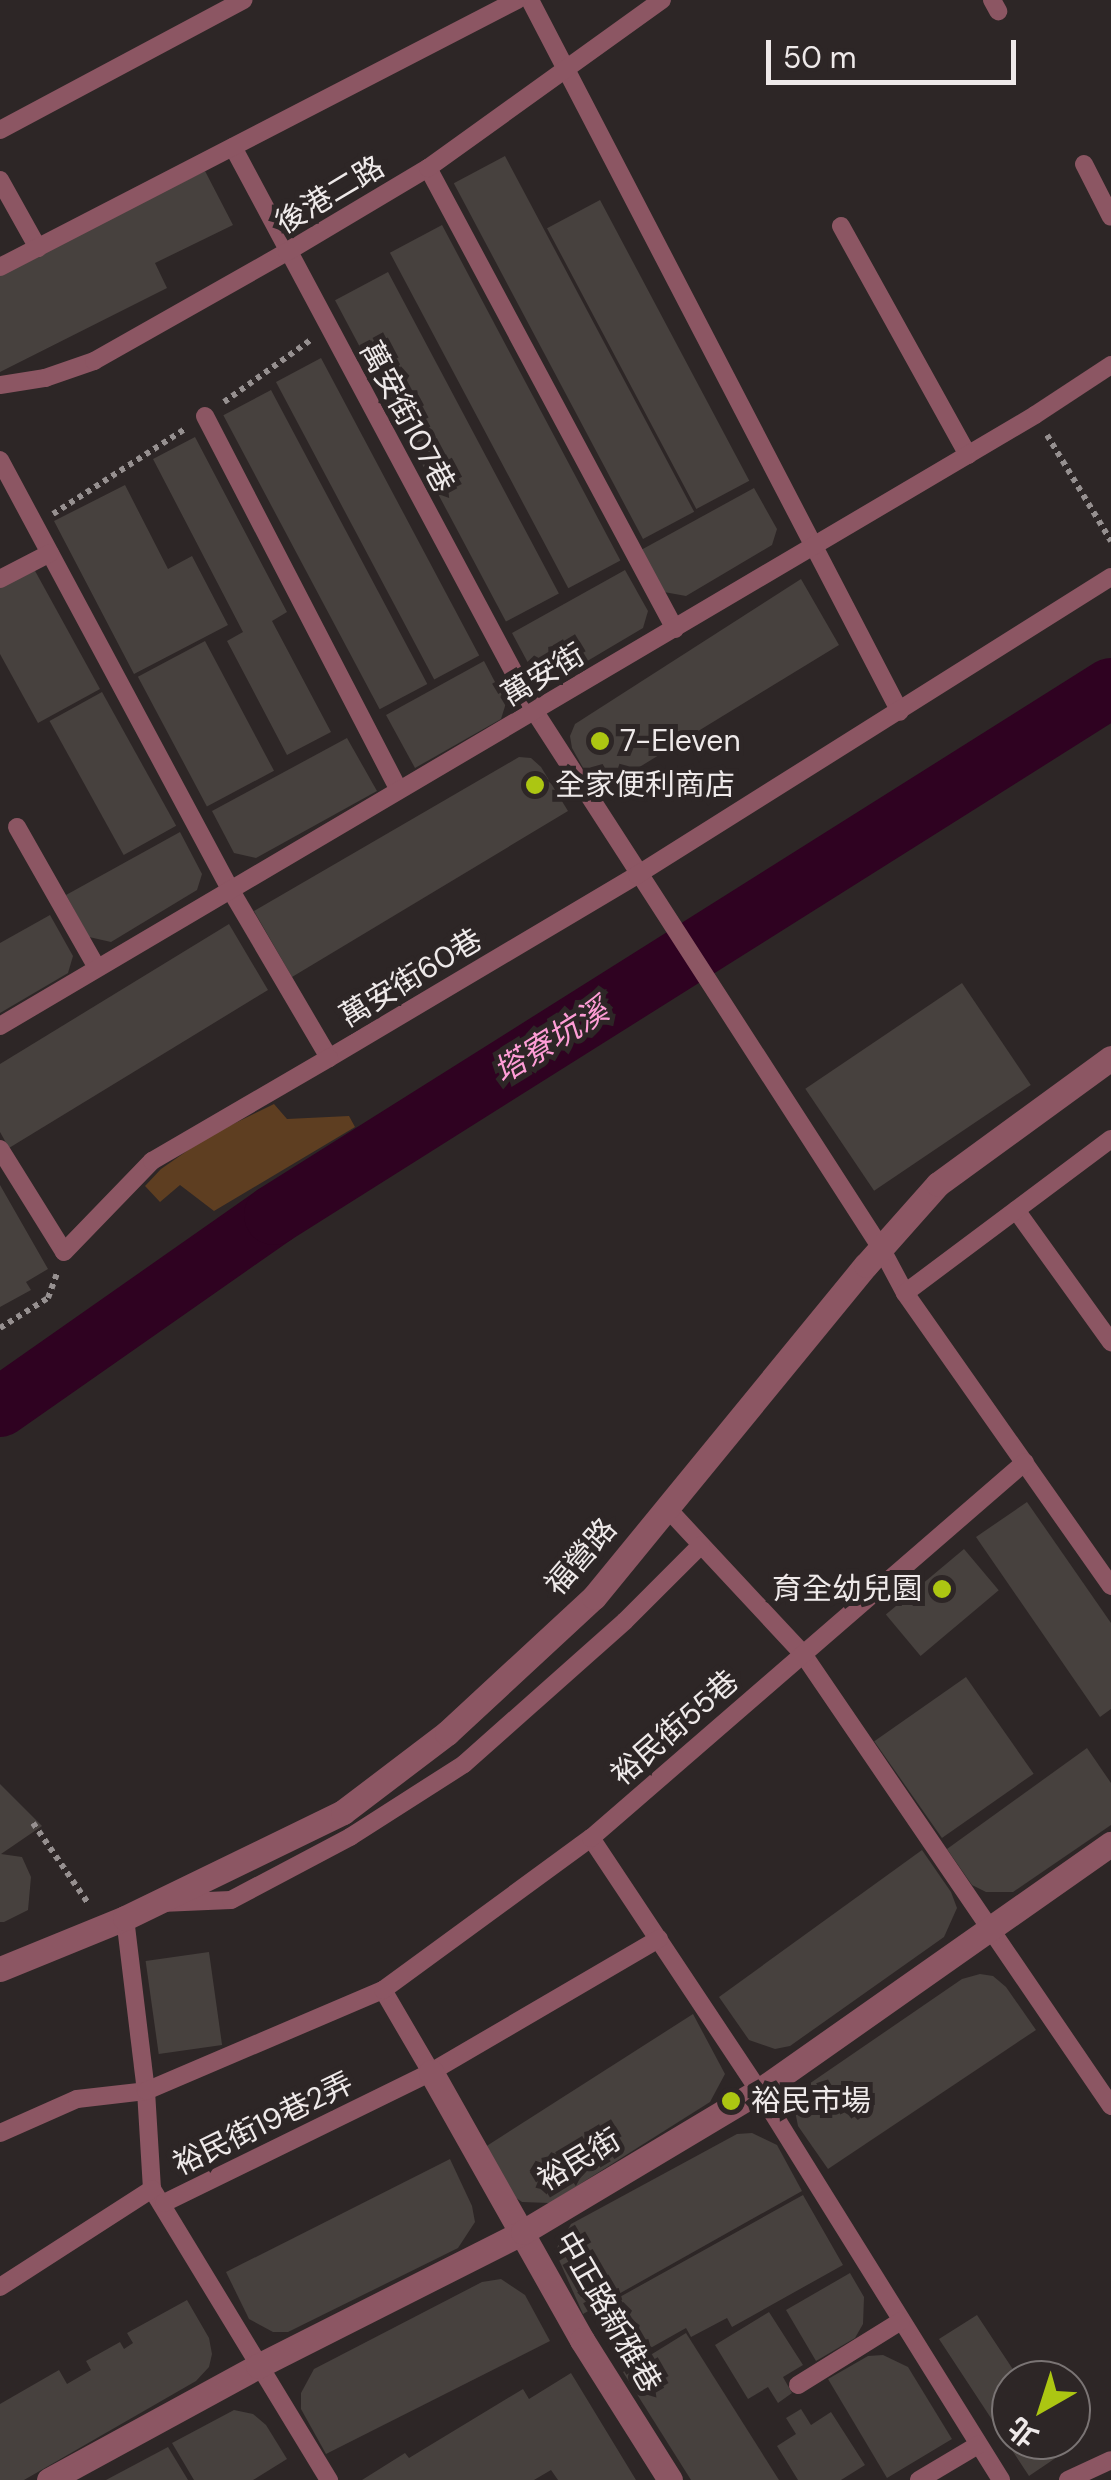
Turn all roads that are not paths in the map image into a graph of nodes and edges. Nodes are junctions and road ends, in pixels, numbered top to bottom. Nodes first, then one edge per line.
1 (243, 0) edge
2 (517, 0) edge
3 (530, 0) edge
4 (662, 0) edge
5 (563, 69) junction
6 (0, 130) edge
7 (233, 146) junction
8 (1084, 164) dead end
9 (428, 168) junction
10 (0, 180) edge
11 (1111, 217) edge
12 (841, 226) dead end
13 (38, 248) junction
14 (288, 252) junction
15 (0, 267) edge
16 (1111, 366) edge
17 (0, 384) edge
18 (205, 416) dead end
19 (968, 455) junction
20 (0, 460) edge
21 (815, 544) junction
22 (50, 553) junction
23 (1111, 577) edge
24 (0, 579) edge
25 (675, 628) junction
26 (535, 712) junction
27 (900, 712) junction
28 (399, 790) junction
29 (17, 827) dead end
30 (637, 875) junction
31 (230, 889) junction
32 (97, 968) junction
33 (0, 1026) edge
34 (329, 1058) junction
35 (1107, 1070) edge
36 (1111, 1139) edge
37 (0, 1150) edge
38 (1016, 1210) junction
39 (880, 1248) junction
40 (905, 1293) junction
41 (1111, 1342) edge
42 (1026, 1462) junction
43 (666, 1507) junction
44 (701, 1545) junction
45 (1111, 1586) edge
46 (803, 1654) junction
47 (591, 1838) junction
48 (1111, 1844) edge
49 (155, 1904) junction
50 (126, 1918) junction
51 (992, 1928) junction
52 (659, 1938) junction
53 (0, 1969) edge
54 (383, 1990) junction
55 (431, 2072) junction
56 (759, 2090) junction
57 (146, 2091) junction
58 (1111, 2106) edge
59 (0, 2134) edge
60 (158, 2196) junction
61 (524, 2232) junction
62 (0, 2287) edge
63 (900, 2320) junction
64 (258, 2366) junction
65 (798, 2385) dead end
66 (978, 2445) junction
67 (1111, 2460) edge
68 (49, 2480) edge
69 (328, 2480) edge
70 (670, 2480) edge
71 (919, 2480) edge
72 (1001, 2480) edge
73 (1068, 2480) edge

1 - 6 lane
2 - 7 lane
3 - 5 lane
4 - 5 lane, 後港二路
5 - 9 lane, 後港二路
5 - 21 lane
7 - 13 lane
7 - 14 lane, 萬安街107巷
8 - 11 lane
9 - 14 lane, 後港二路
9 - 25 lane
10 - 13 lane
12 - 19 lane
13 - 15 lane
14 - 17 lane, 後港二路
14 - 26 lane, 萬安街107巷
16 - 19 lane, 萬安街
18 - 28 lane
19 - 21 lane, 萬安街
20 - 22 lane, 萬安街60巷
21 - 25 lane, 萬安街
21 - 27 lane
22 - 24 lane
22 - 31 lane, 萬安街60巷
23 - 27 lane, 萬安街60巷
25 - 26 lane, 萬安街
26 - 28 lane, 萬安街
26 - 30 lane, 萬安街107巷
27 - 30 lane, 萬安街60巷
28 - 31 lane, 萬安街
29 - 32 lane
30 - 34 lane, 萬安街60巷
30 - 39 lane, 萬安街107巷
31 - 32 lane, 萬安街
31 - 34 lane, 萬安街60巷
32 - 33 lane, 萬安街
34 - 37 lane
35 - 39 street, 福營路
36 - 38 lane
38 - 40 lane
38 - 41 lane
39 - 40 lane, 萬安街107巷
39 - 43 street, 福營路
40 - 42 lane, 萬安街107巷
42 - 45 lane, 萬安街107巷
42 - 46 lane, 裕民街55巷
43 - 44 lane
43 - 49 street, 福營路
44 - 46 lane
44 - 49 lane
46 - 47 lane, 裕民街55巷
46 - 51 lane
47 - 52 lane
47 - 54 lane, 裕民街55巷
48 - 51 street, 裕民街
49 - 50 street, 福營路
50 - 53 street, 福營路
50 - 57 lane, 裕民街19巷2弄
51 - 56 street, 裕民街
51 - 58 lane
52 - 55 lane, 裕民街19巷2弄
52 - 56 lane
54 - 55 lane
54 - 57 lane, 裕民街55巷
55 - 60 lane, 裕民街19巷2弄
55 - 61 street, 中正路新雅巷
56 - 61 street, 裕民街
56 - 63 lane
57 - 59 lane, 裕民街55巷
57 - 60 lane, 裕民街19巷2弄
60 - 62 lane
60 - 64 lane
61 - 64 street, 裕民街
61 - 70 street, 中正路新雅巷
63 - 65 lane
63 - 66 lane
64 - 68 street, 裕民街
64 - 69 lane
66 - 71 lane
66 - 72 lane
67 - 73 lane

